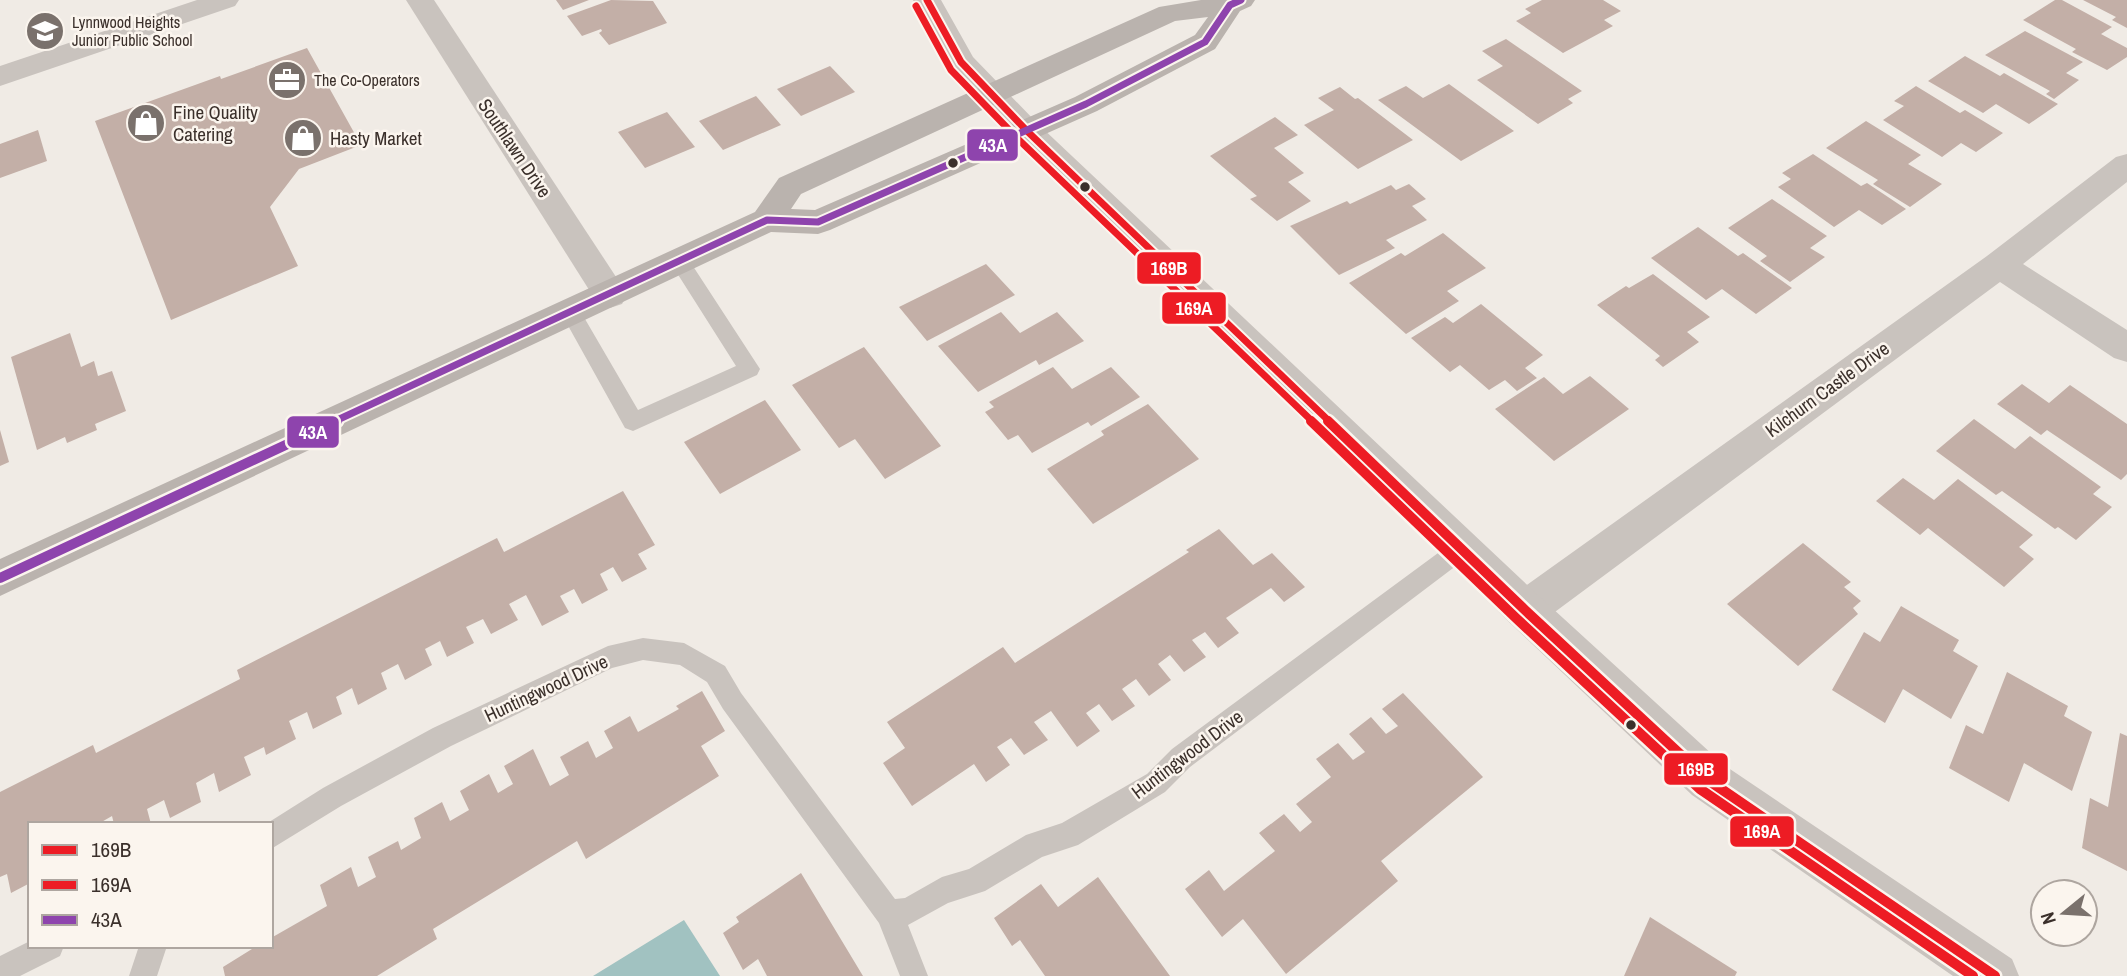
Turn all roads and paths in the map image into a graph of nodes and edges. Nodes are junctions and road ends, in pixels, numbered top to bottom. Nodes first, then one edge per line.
1 (225, 0) edge
2 (420, 0) edge
3 (927, 0) edge
4 (1236, 3) edge
5 (0, 76) edge
6 (991, 94) junction
7 (1027, 131) junction
8 (2127, 165) edge
9 (767, 220) junction
10 (680, 262) junction
11 (1999, 265) junction
12 (610, 295) junction
13 (571, 313) junction
14 (2127, 348) edge
15 (1461, 549) junction
16 (0, 578) edge
17 (1525, 610) junction
18 (273, 835) edge
19 (889, 914) junction
20 (46, 948) edge
21 (152, 948) edge
22 (1969, 968) edge
23 (0, 971) edge
24 (143, 976) edge
25 (914, 976) edge

1 - 5 street
2 - 12 street, Southlawn Drive
3 - 6 street
4 - 6 main road
4 - 7 main road
6 - 7 street
6 - 9 main road
7 - 9 main road
7 - 15 street
8 - 11 street, Kilchurn Castle Drive
9 - 10 main road
10 - 12 main road
10 - 13 lane
11 - 14 street
11 - 17 street, Kilchurn Castle Drive
12 - 13 main road
13 - 16 main road
15 - 17 street
15 - 19 lane, Huntingwood Drive
17 - 22 street
18 - 19 lane, Huntingwood Drive
19 - 25 lane, Huntingwood Drive
20 - 23 lane
21 - 24 lane

